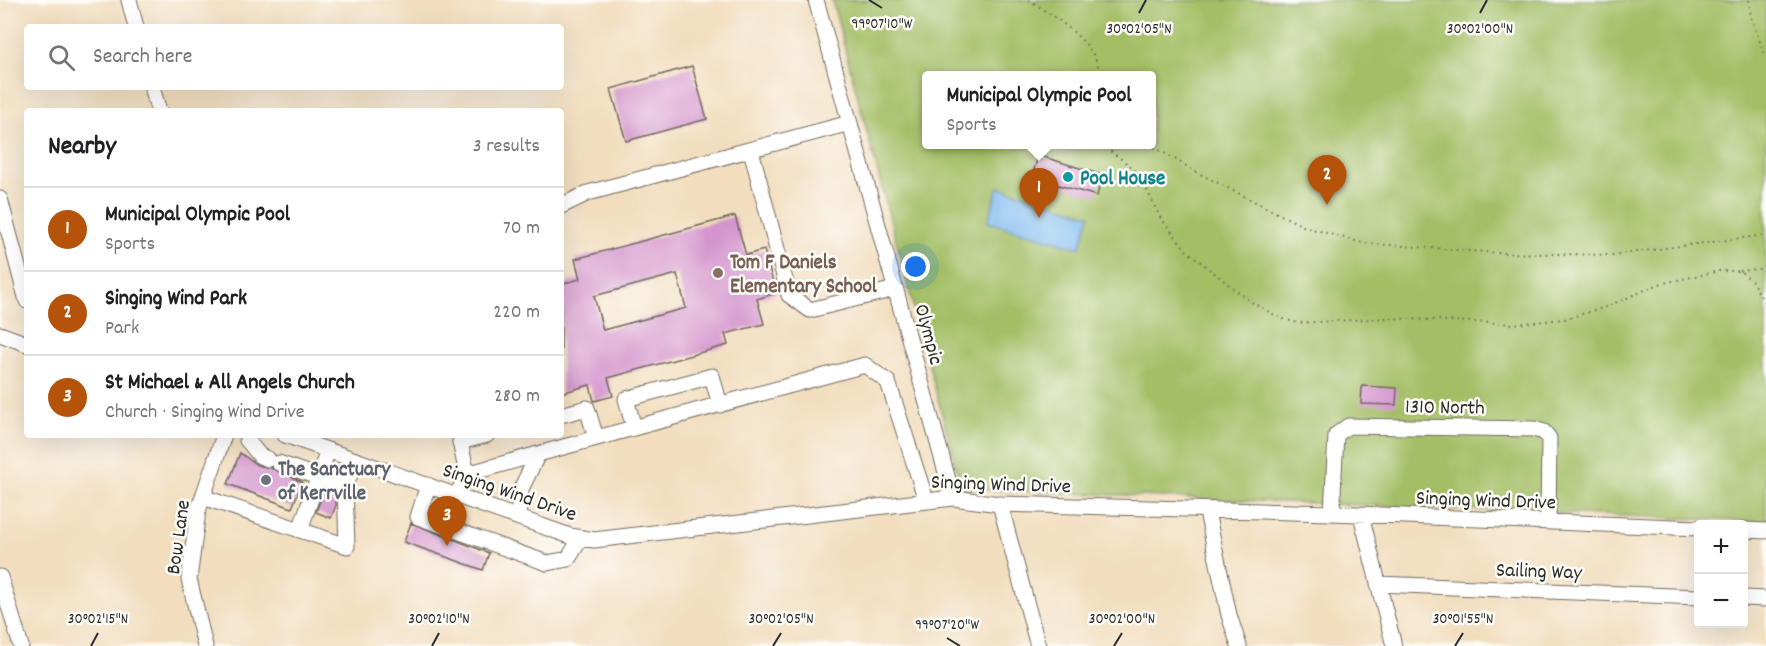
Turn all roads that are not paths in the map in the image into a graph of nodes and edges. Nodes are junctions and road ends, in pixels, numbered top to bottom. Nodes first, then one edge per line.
1 (129, 0) edge
2 (816, 0) edge
3 (135, 24) edge
4 (153, 90) edge
5 (158, 108) edge
6 (850, 123) junction
7 (751, 150) junction
8 (0, 199) edge
9 (564, 205) edge
10 (895, 289) junction
11 (24, 290) edge
12 (0, 334) edge
13 (24, 343) edge
14 (720, 405) junction
15 (564, 414) edge
16 (633, 428) junction
17 (223, 438) edge
18 (248, 438) edge
19 (294, 438) edge
20 (475, 438) edge
21 (596, 438) junction
22 (328, 450) junction
23 (538, 454) junction
24 (356, 460) junction
25 (467, 474) junction
26 (319, 477) junction
27 (428, 485) junction
28 (345, 487) junction
29 (457, 495) junction
30 (203, 497) junction
31 (952, 498) junction
32 (926, 500) junction
33 (1000, 504) junction
34 (1207, 512) junction
35 (1332, 513) junction
36 (1361, 515) junction
37 (518, 516) junction
38 (1548, 522) junction
39 (1694, 528) edge
40 (300, 530) junction
41 (1748, 530) edge
42 (1766, 531) edge
43 (581, 538) junction
44 (0, 577) edge
45 (1378, 584) junction
46 (1694, 597) edge
47 (1748, 598) edge
48 (1766, 599) edge
49 (21, 646) edge
50 (205, 646) edge
51 (1038, 646) edge
52 (1239, 646) edge
53 (1394, 646) edge

1 - 3 street
2 - 6 street, Olympic
4 - 5 street
6 - 7 street
6 - 10 street, Olympic
7 - 9 street
7 - 10 street
8 - 11 street
10 - 31 street, Olympic
12 - 13 street
14 - 16 street
14 - 16 street
14 - 32 street
15 - 21 street
16 - 21 street
17 - 30 street, Bow Lane
18 - 26 street
19 - 22 street, Singing Wind Drive
20 - 25 street
21 - 23 street
22 - 24 street, Singing Wind Drive
22 - 26 street
23 - 25 street
23 - 37 street
24 - 27 street, Singing Wind Drive
24 - 28 street
25 - 29 street
26 - 28 street
26 - 40 street
27 - 29 street, Singing Wind Drive
27 - 43 street
28 - 40 street
29 - 37 street, Singing Wind Drive
30 - 40 street
30 - 50 street, Bow Lane
31 - 32 street, Singing Wind Drive
31 - 33 street, Singing Wind Drive
32 - 43 street, Singing Wind Drive
33 - 34 street, Singing Wind Drive
33 - 51 street
34 - 35 street, Singing Wind Drive
34 - 52 street
35 - 36 street, Singing Wind Drive
35 - 38 street, 1310 North
36 - 38 street, Singing Wind Drive
36 - 45 street
37 - 43 street, Singing Wind Drive
38 - 39 street, Singing Wind Drive
41 - 42 street
44 - 49 street
45 - 46 street, Sailing Way
45 - 53 street
47 - 48 street

